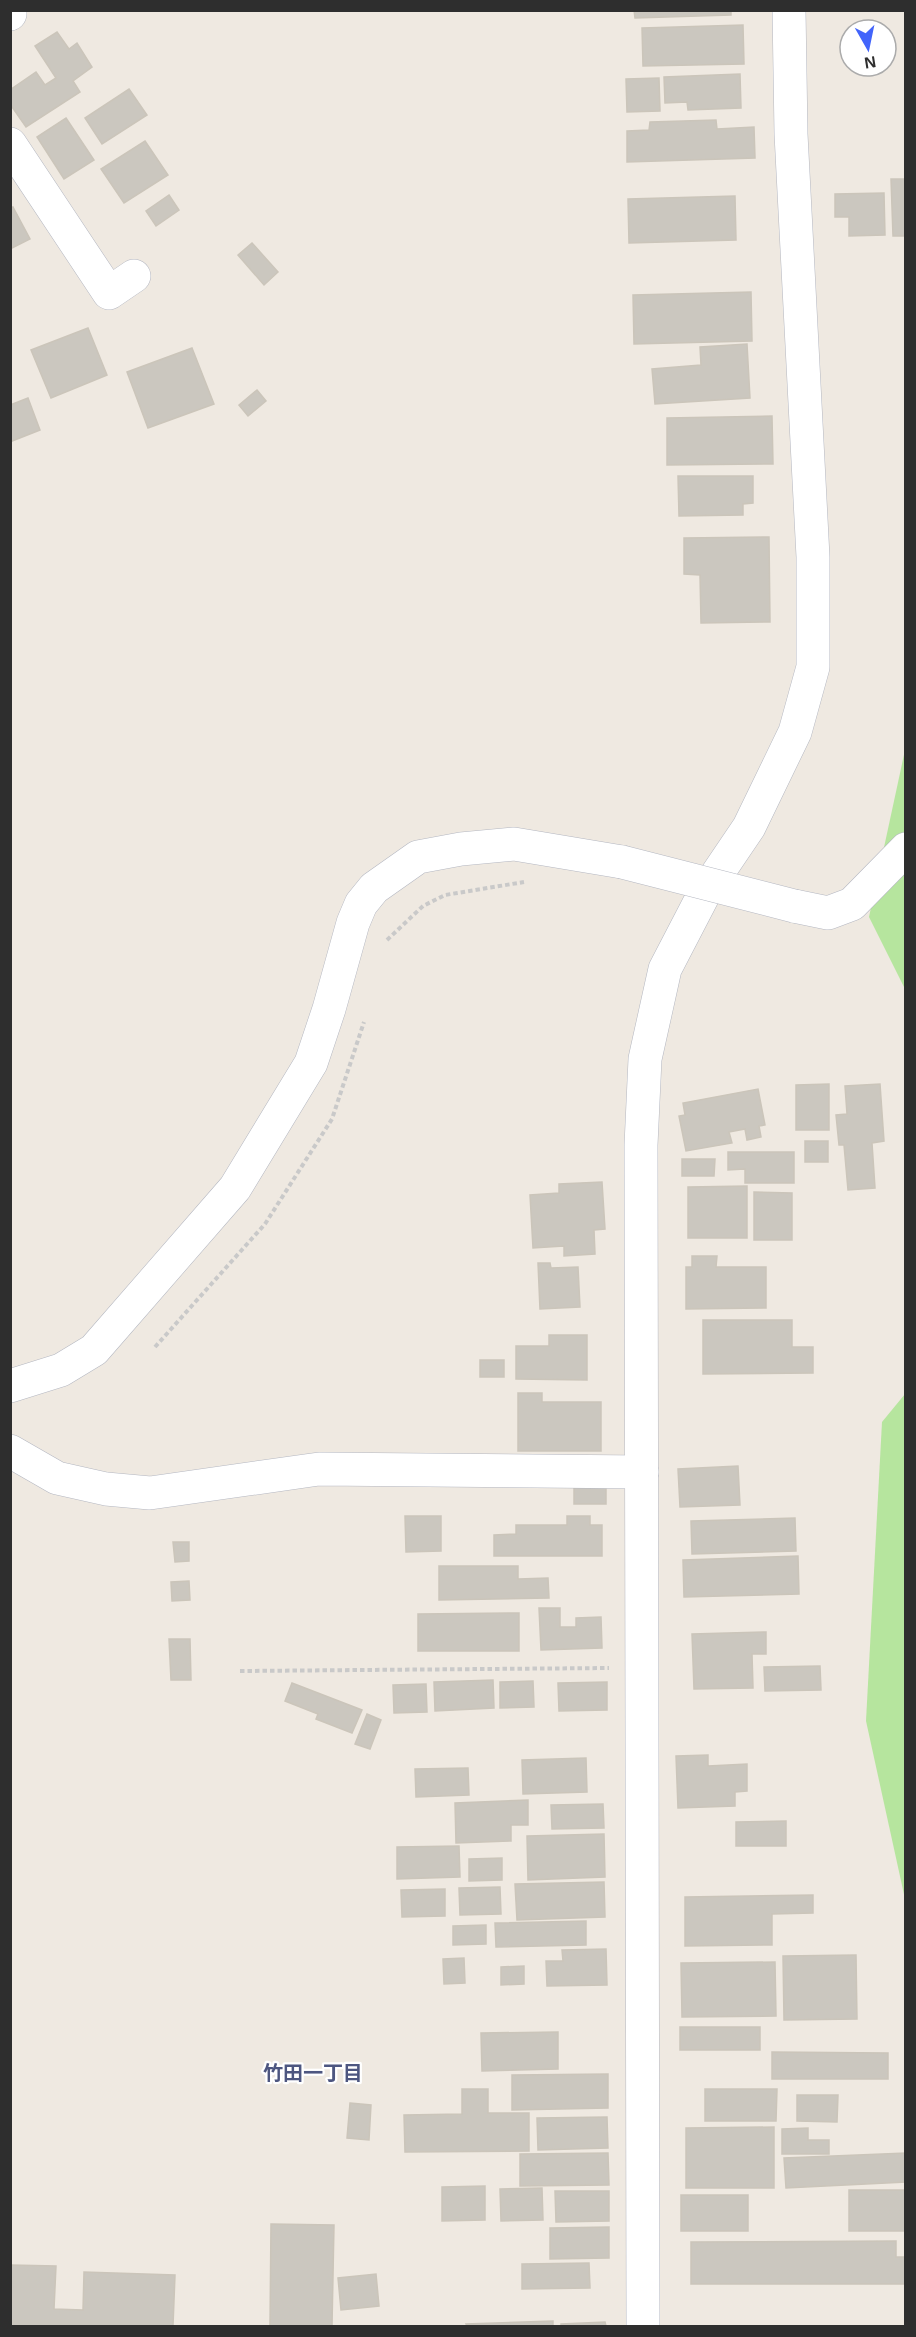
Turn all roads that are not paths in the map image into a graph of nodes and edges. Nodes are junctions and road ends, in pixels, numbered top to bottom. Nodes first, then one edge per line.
1 (789, 10) edge
2 (10, 144) edge
3 (134, 276) dead end
4 (906, 849) edge
5 (12, 1386) edge
6 (10, 1451) edge
7 (642, 1472) junction
8 (643, 2326) edge

1 - 7 street
2 - 3 street
4 - 5 street, bridge
6 - 7 street
7 - 8 street

